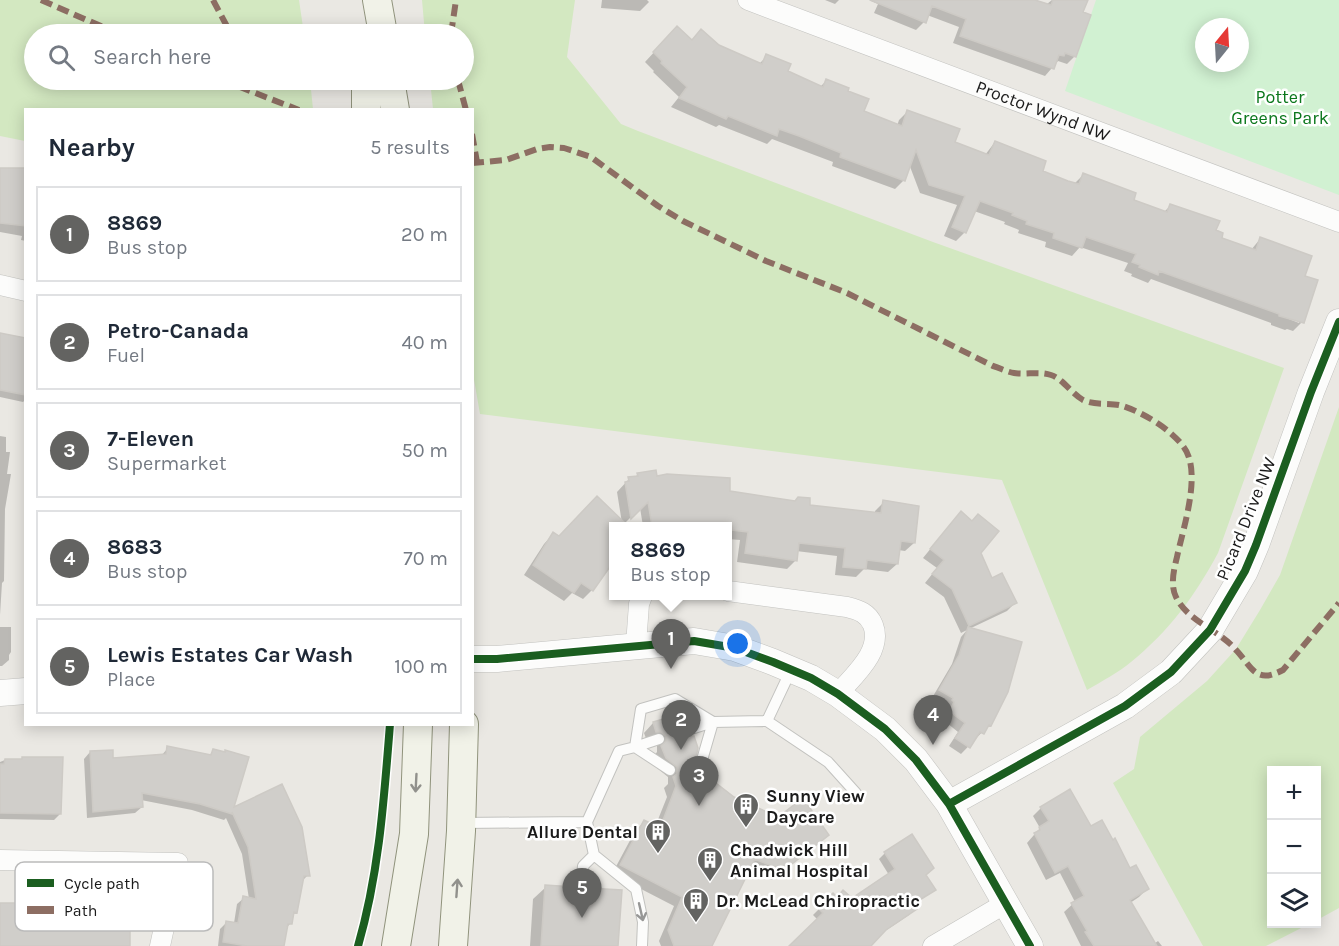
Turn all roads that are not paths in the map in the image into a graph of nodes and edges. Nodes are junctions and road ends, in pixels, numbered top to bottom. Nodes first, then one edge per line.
1 (367, 0) edge
2 (377, 0) edge
3 (748, 0) edge
4 (366, 24) edge
5 (381, 24) edge
6 (366, 90) edge
7 (392, 90) edge
8 (366, 108) edge
9 (395, 108) edge
10 (1339, 222) edge
11 (0, 285) edge
12 (24, 291) edge
13 (1339, 322) edge
14 (732, 592) edge
15 (640, 600) edge
16 (636, 645) junction
17 (474, 659) edge
18 (791, 669) junction
19 (24, 691) edge
20 (0, 693) edge
21 (838, 694) junction
22 (767, 721) junction
23 (713, 723) junction
24 (418, 726) edge
25 (464, 726) edge
26 (692, 729) dead end
27 (659, 739) dead end
28 (635, 747) junction
29 (702, 760) dead end
30 (670, 770) dead end
31 (856, 793) dead end
32 (949, 804) junction
33 (587, 822) junction
34 (462, 823) junction
35 (594, 855) junction
36 (0, 860) edge
37 (119, 862) edge
38 (581, 887) dead end
39 (1006, 903) junction
40 (163, 931) edge
41 (160, 946) edge
42 (396, 946) edge
43 (453, 946) edge
44 (642, 946) edge
45 (933, 946) edge
46 (1030, 946) edge

1 - 4 main road
2 - 5 main road
3 - 10 street, Proctor Wynd NW
6 - 8 main road
7 - 9 main road
11 - 12 street
13 - 32 street, Picard Drive NW
14 - 21 street
15 - 16 street
16 - 17 street
16 - 18 street
18 - 21 street
18 - 22 lane
19 - 20 street
21 - 32 street
22 - 23 lane
22 - 31 lane
23 - 26 lane
23 - 28 lane
23 - 29 lane
24 -> 42 main road
25 - 34 main road
27 - 28 lane
28 - 30 lane
28 - 33 lane
32 - 39 street
33 - 34 lane
33 - 35 lane
43 -> 34 main road
35 - 38 lane
35 -> 44 lane
36 - 37 street
39 - 45 street
39 - 46 street
40 - 41 street

